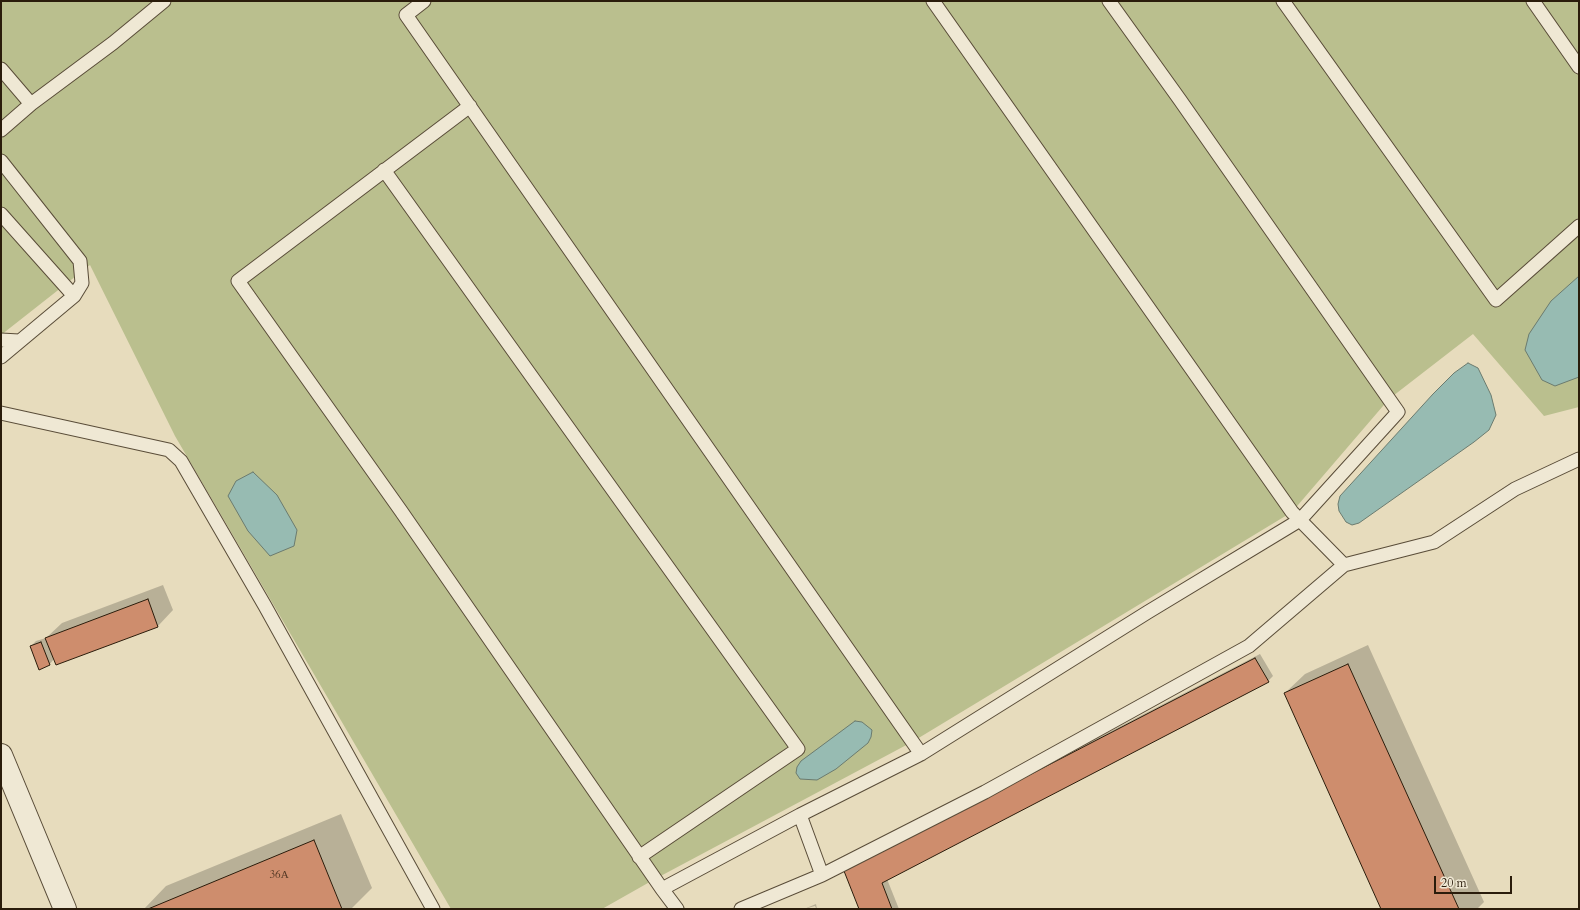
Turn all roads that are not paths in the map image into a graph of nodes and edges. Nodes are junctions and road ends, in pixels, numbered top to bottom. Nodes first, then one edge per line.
1 (164, 1) edge
2 (424, 1) edge
3 (933, 1) edge
4 (1109, 1) edge
5 (1283, 1) edge
6 (1533, 1) edge
7 (1579, 67) edge
8 (1, 69) edge
9 (31, 104) junction
10 (470, 106) junction
11 (1, 130) edge
12 (1, 161) edge
13 (384, 170) junction
14 (1, 214) edge
15 (1579, 226) edge
16 (74, 296) junction
17 (1, 340) edge
18 (19, 341) junction
19 (1, 357) edge
20 (1, 413) edge
21 (1579, 459) edge
22 (1300, 520) junction
23 (1344, 565) junction
24 (920, 754) junction
25 (1, 755) edge
26 (800, 815) junction
27 (639, 857) junction
28 (822, 875) junction
29 (662, 889) junction
30 (65, 909) edge
31 (433, 909) edge
32 (677, 909) edge
33 (741, 909) edge

1 - 9 lane
2 - 10 lane
3 - 22 lane
4 - 22 lane
5 - 15 lane
6 - 7 lane
8 - 9 lane
9 - 11 lane
10 - 13 lane
10 - 24 lane
12 - 16 lane
13 - 27 lane
13 - 27 lane
14 - 16 lane
16 - 18 lane
17 - 18 lane
18 - 19 lane
20 - 31 lane
21 - 23 lane
22 - 23 lane
22 - 24 lane
23 - 28 lane
24 - 26 lane
25 - 30 street
26 - 28 lane
26 - 29 lane
27 - 29 lane
28 - 33 lane
29 - 32 lane

